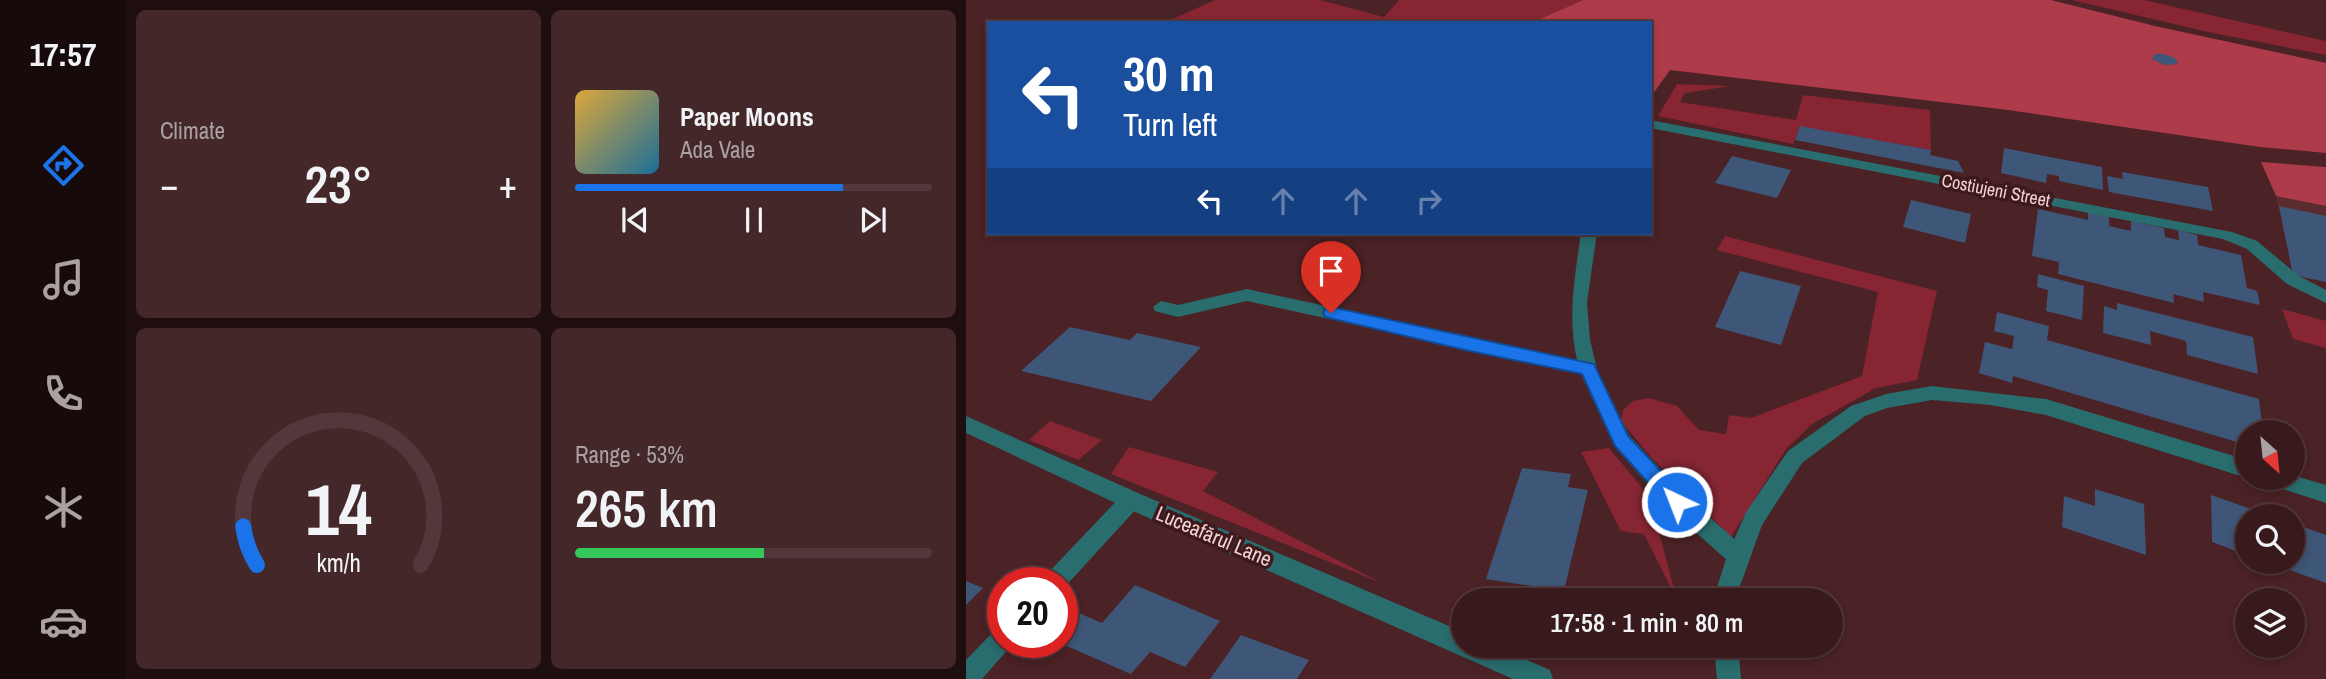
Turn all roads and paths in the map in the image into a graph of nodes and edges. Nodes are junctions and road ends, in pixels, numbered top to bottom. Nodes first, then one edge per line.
1 (1652, 124) edge
2 (1589, 235) edge
3 (2326, 297) edge
4 (1161, 307) dead end
5 (1588, 369) junction
6 (966, 424) edge
7 (2235, 465) edge
8 (2305, 488) edge
9 (2326, 494) edge
10 (1131, 500) junction
11 (1738, 556) junction
12 (1069, 567) edge
13 (1728, 588) edge
14 (1451, 639) edge
15 (987, 655) edge
16 (1494, 658) edge
17 (1728, 658) edge
18 (966, 678) edge
19 (1541, 679) edge
20 (1729, 679) edge

1 - 3 street, Costiujeni Street
2 - 5 street
4 - 5 street
5 - 11 street
6 - 10 street, Luceafărul Lane
7 - 11 street
8 - 9 street
10 - 12 street
10 - 14 street, Luceafărul Lane
11 - 13 street
15 - 18 street
16 - 19 street, Luceafărul Lane
17 - 20 street

